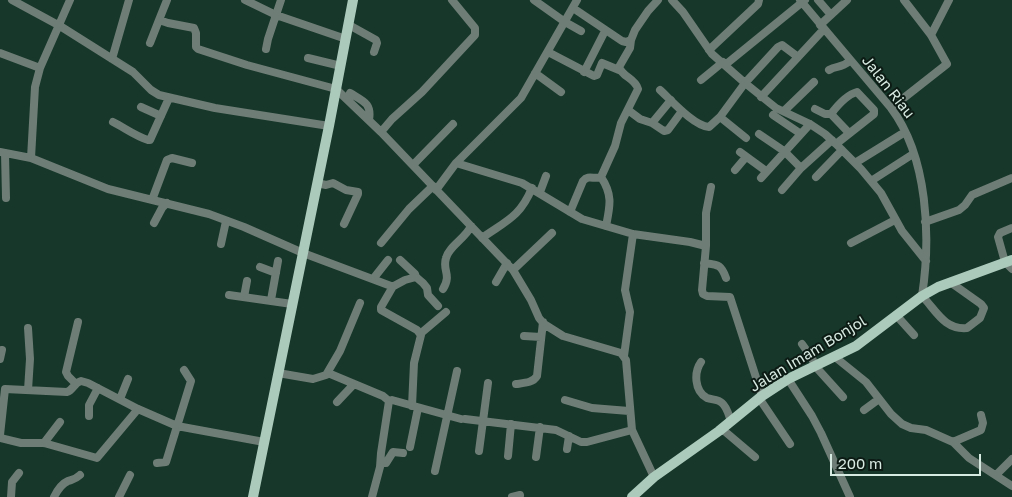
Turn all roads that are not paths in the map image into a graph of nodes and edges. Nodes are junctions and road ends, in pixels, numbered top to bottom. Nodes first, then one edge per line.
1 (12, 0) edge
2 (70, 0) edge
3 (129, 0) edge
4 (167, 0) edge
5 (245, 0) edge
6 (265, 0) edge
7 (281, 0) edge
8 (353, 0) edge
9 (452, 0) edge
10 (534, 0) edge
11 (577, 0) edge
12 (658, 0) edge
13 (672, 0) edge
14 (759, 0) edge
15 (818, 0) edge
16 (848, 0) edge
17 (904, 0) edge
18 (949, 0) edge
19 (802, 1) edge
20 (573, 8) junction
21 (264, 9) junction
22 (276, 15) junction
23 (831, 15) junction
24 (159, 20) junction
25 (565, 22) junction
26 (349, 25) junction
27 (60, 26) junction
28 (822, 27) junction
29 (581, 31) dead end
30 (605, 31) junction
31 (931, 35) junction
32 (346, 39) junction
33 (630, 40) junction
34 (150, 42) dead end
35 (266, 49) dead end
36 (709, 50) junction
37 (374, 52) dead end
38 (548, 52) junction
39 (0, 53) edge
40 (798, 57) junction
41 (308, 58) dead end
42 (112, 59) junction
43 (850, 61) junction
44 (724, 64) junction
45 (341, 66) junction
46 (40, 68) junction
47 (619, 70) junction
48 (829, 70) dead end
49 (584, 72) junction
50 (535, 74) junction
51 (701, 80) dead end
52 (814, 82) dead end
53 (745, 83) junction
54 (336, 88) junction
55 (874, 88) junction
56 (660, 90) dead end
57 (561, 92) dead end
58 (350, 93) dead end
59 (881, 96) junction
60 (761, 97) junction
61 (169, 98) junction
62 (864, 98) junction
63 (671, 100) junction
64 (141, 107) dead end
65 (870, 107) junction
66 (891, 108) junction
67 (816, 109) dead end
68 (628, 110) junction
69 (682, 111) junction
70 (784, 111) junction
71 (832, 114) junction
72 (773, 115) dead end
73 (161, 116) junction
74 (720, 117) junction
75 (369, 120) junction
76 (113, 122) dead end
77 (652, 123) junction
78 (454, 124) dead end
79 (810, 124) junction
80 (329, 126) junction
81 (381, 132) junction
82 (905, 132) junction
83 (849, 133) junction
84 (759, 134) dead end
85 (801, 134) junction
86 (746, 138) dead end
87 (834, 142) junction
88 (842, 150) junction
89 (784, 151) junction
90 (2, 152) edge
91 (914, 154) junction
92 (31, 158) junction
93 (192, 163) dead end
94 (456, 163) junction
95 (854, 163) junction
96 (413, 165) junction
97 (802, 168) junction
98 (735, 170) dead end
99 (546, 176) dead end
100 (601, 177) junction
101 (816, 177) dead end
102 (1012, 178) edge
103 (871, 181) junction
104 (317, 183) junction
105 (711, 187) dead end
106 (434, 188) junction
107 (536, 190) junction
108 (782, 190) dead end
109 (6, 198) dead end
110 (152, 200) junction
111 (167, 203) junction
112 (570, 212) junction
113 (226, 220) junction
114 (896, 220) junction
115 (154, 222) dead end
116 (925, 222) junction
117 (344, 224) dead end
118 (472, 226) junction
119 (606, 226) junction
120 (1012, 228) edge
121 (552, 233) dead end
122 (633, 234) junction
123 (482, 238) junction
124 (381, 243) dead end
125 (221, 244) dead end
126 (851, 244) dead end
127 (706, 246) junction
128 (303, 253) junction
129 (388, 260) dead end
130 (400, 260) dead end
131 (278, 261) dead end
132 (926, 261) junction
133 (507, 263) junction
134 (704, 263) junction
135 (1010, 264) edge
136 (260, 267) dead end
137 (513, 270) junction
138 (276, 273) junction
139 (416, 277) junction
140 (726, 278) dead end
141 (373, 279) junction
142 (247, 281) dead end
143 (496, 282) dead end
144 (950, 282) junction
145 (392, 287) junction
146 (444, 289) dead end
147 (229, 295) dead end
148 (922, 296) junction
149 (244, 297) junction
150 (271, 300) junction
151 (360, 303) dead end
152 (292, 304) junction
153 (438, 306) dead end
154 (446, 312) dead end
155 (896, 315) junction
156 (78, 322) dead end
157 (543, 322) junction
158 (28, 328) dead end
159 (420, 334) junction
160 (914, 335) dead end
161 (524, 336) dead end
162 (541, 337) junction
163 (802, 344) dead end
164 (2, 350) dead end
165 (624, 356) junction
166 (835, 357) junction
167 (0, 359) edge
168 (701, 362) dead end
169 (815, 366) junction
170 (184, 370) dead end
171 (457, 371) dead end
172 (278, 373) junction
173 (328, 373) junction
174 (788, 379) junction
175 (128, 380) dead end
176 (488, 383) dead end
177 (76, 384) junction
178 (354, 384) junction
179 (516, 384) dead end
180 (2, 388) edge
181 (98, 388) junction
182 (28, 390) junction
183 (761, 397) junction
184 (843, 397) dead end
185 (120, 399) junction
186 (879, 399) junction
187 (566, 400) dead end
188 (390, 401) junction
189 (338, 402) dead end
190 (415, 407) junction
191 (138, 409) junction
192 (629, 410) junction
193 (864, 410) dead end
194 (981, 415) dead end
195 (90, 416) dead end
196 (446, 416) junction
197 (484, 420) junction
198 (731, 421) junction
199 (60, 422) dead end
200 (511, 424) junction
201 (177, 426) junction
202 (540, 427) junction
203 (722, 428) junction
204 (632, 430) junction
205 (0, 436) edge
206 (569, 436) junction
207 (264, 442) junction
208 (953, 442) junction
209 (44, 443) junction
210 (790, 444) dead end
211 (410, 448) dead end
212 (567, 449) dead end
213 (479, 451) dead end
214 (403, 453) dead end
215 (508, 456) dead end
216 (536, 457) dead end
217 (755, 457) dead end
218 (1012, 459) edge
219 (381, 462) junction
220 (157, 463) dead end
221 (435, 471) dead end
222 (19, 473) dead end
223 (80, 475) dead end
224 (130, 475) dead end
225 (996, 475) junction
226 (654, 477) junction
227 (1012, 486) edge
228 (8, 497) edge
229 (54, 497) edge
230 (119, 497) edge
231 (253, 497) edge
232 (372, 497) edge
233 (632, 497) edge
234 (850, 497) edge

1 - 27 street
2 - 27 street
3 - 42 street
4 - 24 street
5 - 21 street
6 - 21 street
7 - 22 street
8 - 26 main road
9 - 81 street
10 - 25 street
11 - 20 street
12 - 33 street
13 - 36 street
14 - 36 street
15 - 23 street
16 - 23 street
17 - 31 street
18 - 31 street
19 - 28 street, Jalan Riau
19 - 44 street
20 - 25 street
20 - 30 street
21 - 22 street
22 - 32 street
22 - 35 street
23 - 28 street
24 - 34 street
24 - 54 street
25 - 29 street
25 - 38 street
26 - 32 main road
26 - 37 street
27 - 42 street
27 - 46 street
28 - 40 street
28 - 43 street, Jalan Riau
30 - 33 street
30 - 49 street
31 - 66 street
32 - 45 main road
33 - 47 street
36 - 44 street
38 - 49 street
38 - 50 street
39 - 46 street
40 - 53 street
40 - 60 street
41 - 45 street
42 - 61 street
43 - 48 street
43 - 55 street, Jalan Riau
44 - 51 street
44 - 53 street
45 - 54 main road
46 - 92 street
47 - 49 street
47 - 68 street
50 - 57 street
50 - 94 street
52 - 70 street
53 - 60 street
53 - 74 street
54 - 75 street
54 - 80 main road
55 - 59 street, Jalan Riau
55 - 62 street
56 - 63 street
58 - 75 street
59 - 65 street
59 - 66 street, Jalan Riau
60 - 70 street
61 - 73 street
61 - 80 street
62 - 65 street
62 - 71 street
63 - 69 street
63 - 77 street
64 - 73 street
65 - 83 street
66 - 82 street, Jalan Riau
67 - 71 street
68 - 77 street
68 - 100 street
69 - 74 street
69 - 77 street
70 - 79 street
71 - 83 street
72 - 85 street
73 - 76 street
74 - 86 street
75 - 81 street
78 - 96 street
79 - 85 street
79 - 87 street
80 - 104 main road
81 - 96 street
82 - 91 street, Jalan Riau
82 - 95 street
83 - 87 street
84 - 89 street
85 - 89 street
87 - 88 street
87 - 97 street
88 - 95 street
88 - 101 street
89 - 97 street
89 - 98 street
90 - 92 street
90 - 109 street
91 - 103 street
91 - 116 street, Jalan Riau
92 - 110 street
93 - 110 street
94 - 106 street
94 - 107 street
95 - 103 street
96 - 106 street
97 - 108 street
99 - 107 street
100 - 112 street
100 - 119 street
102 - 116 street
103 - 114 street
104 - 117 street
104 - 128 main road
105 - 127 street
106 - 118 street
106 - 124 street
107 - 112 street
107 - 123 street
110 - 111 street
111 - 113 street
111 - 115 street
112 - 119 street
113 - 125 street
113 - 128 street
114 - 126 street
114 - 132 street
116 - 132 street, Jalan Riau
118 - 123 street
118 - 146 street
119 - 122 street
120 - 135 street
121 - 137 street
122 - 127 street
122 - 165 street
123 - 133 street
127 - 134 street
128 - 141 street
128 - 152 main road
129 - 141 street
130 - 139 street
131 - 138 street
132 - 148 street, Jalan Riau
133 - 137 street
133 - 143 street
134 - 140 street
134 - 183 street
135 - 144 main road, Jalan Imam Bonjol
136 - 138 street
137 - 157 street
138 - 150 street
139 - 145 street
139 - 153 street
141 - 145 street
142 - 149 street
144 - 148 main road, Jalan Imam Bonjol
144 - 148 street
145 - 159 street
147 - 149 street
148 - 155 main road, Jalan Imam Bonjol
149 - 150 street
150 - 152 street
151 - 173 street
152 - 172 main road
154 - 159 street
155 - 160 street
155 - 166 main road, Jalan Imam Bonjol
156 - 177 street
157 - 162 street
157 - 165 street
158 - 182 street
159 - 190 street
161 - 162 street
162 - 179 street
163 - 169 street
164 - 167 street
165 - 192 street
166 - 169 main road, Jalan Imam Bonjol
166 - 186 street
168 - 198 street
169 - 174 main road, Jalan Imam Bonjol
169 - 184 street
170 - 201 street
171 - 196 street
172 - 173 street
172 - 207 main road
173 - 178 street
174 - 183 main road, Jalan Imam Bonjol
174 - 234 street
175 - 185 street
176 - 197 street
177 - 181 street
177 - 182 street
178 - 188 street
178 - 189 street
180 - 182 street
180 - 205 street
181 - 185 street
181 - 195 street
183 - 198 main road, Jalan Imam Bonjol
183 - 210 street
185 - 191 street
186 - 193 street
186 - 208 street
187 - 192 street
188 - 190 street
188 - 219 street
190 - 196 street
190 - 211 street
191 - 201 street
191 - 209 street
192 - 204 street
194 - 208 street
196 - 197 street
196 - 221 street
197 - 200 street
197 - 213 street
198 - 203 main road, Jalan Imam Bonjol
199 - 209 street
200 - 202 street
200 - 215 street
201 - 207 street
201 - 220 street
202 - 206 street
202 - 216 street
203 - 217 street
203 - 226 main road, Jalan Imam Bonjol
204 - 206 street
204 - 226 street
205 - 209 street
206 - 212 street
207 - 231 main road
208 - 225 street
214 - 219 street
218 - 225 street
219 - 232 street
222 - 228 street
223 - 229 street
224 - 230 street
225 - 227 street
226 - 233 main road, Jalan Imam Bonjol

